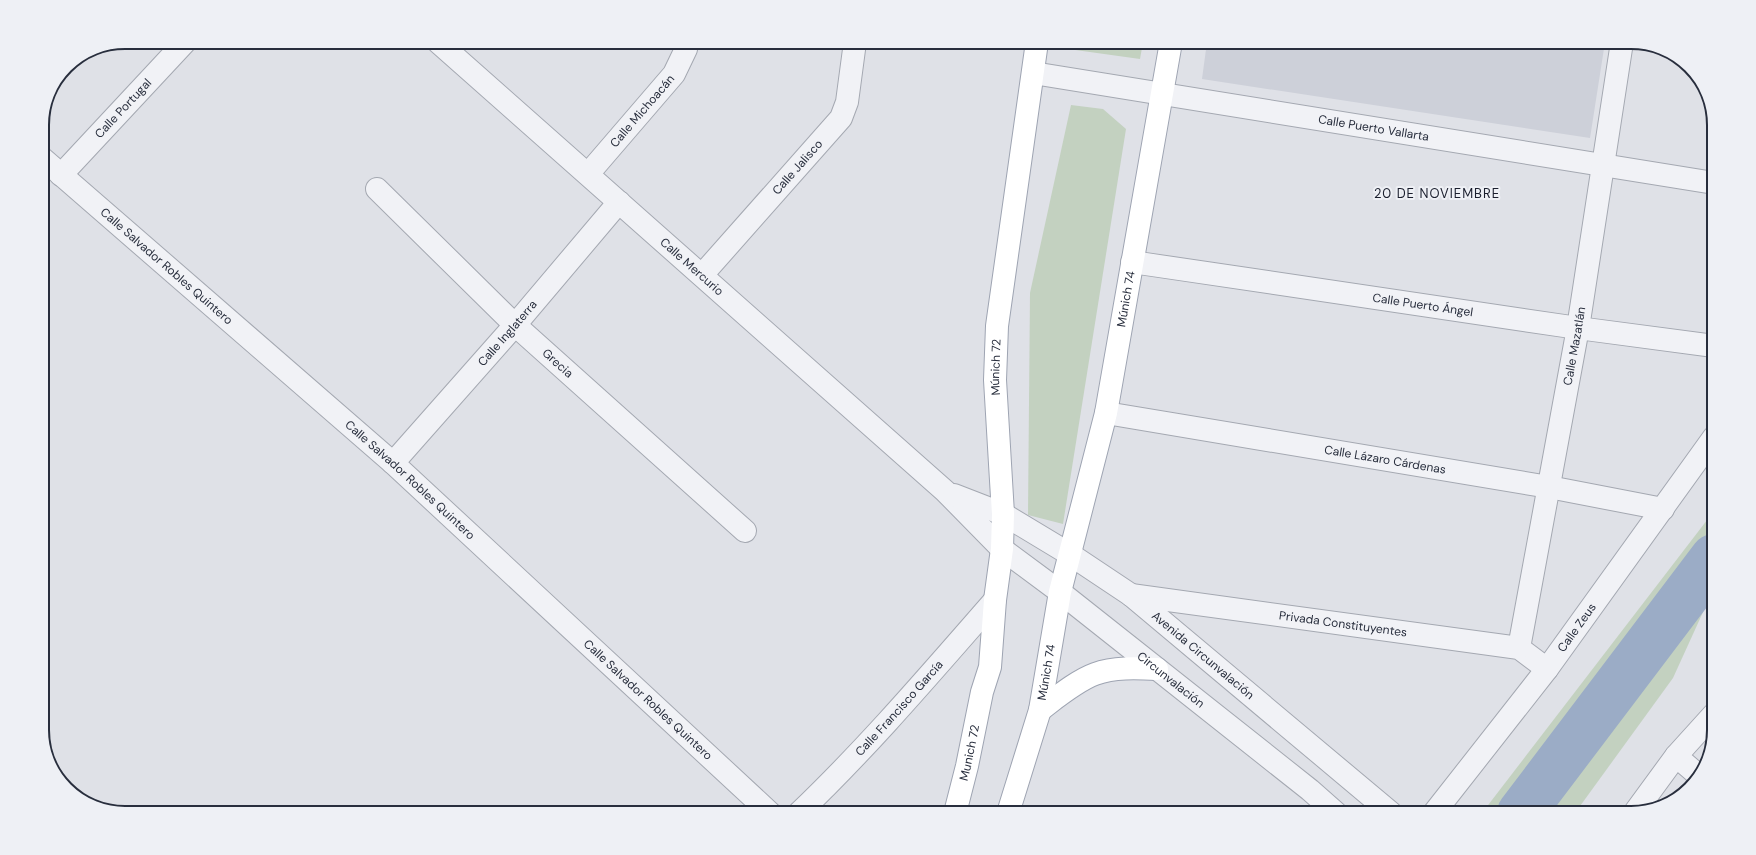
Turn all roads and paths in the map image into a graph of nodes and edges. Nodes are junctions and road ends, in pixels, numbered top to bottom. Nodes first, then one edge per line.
1 (178, 49) edge
2 (446, 49) edge
3 (682, 49) edge
4 (854, 49) edge
5 (1036, 49) edge
6 (1170, 49) edge
7 (1621, 49) edge
8 (1034, 73) junction
9 (1162, 94) junction
10 (1603, 164) junction
11 (49, 165) edge
12 (588, 174) junction
13 (60, 175) junction
14 (1707, 182) edge
15 (377, 189) dead end
16 (619, 202) junction
17 (1132, 262) junction
18 (702, 275) junction
19 (515, 325) junction
20 (1578, 328) junction
21 (1707, 345) edge
22 (1106, 413) junction
23 (1707, 447) edge
24 (394, 463) junction
25 (1549, 487) junction
26 (945, 491) junction
27 (1663, 509) junction
28 (1003, 514) junction
29 (744, 531) dead end
30 (1002, 549) junction
31 (1071, 554) junction
32 (1060, 592) junction
33 (1131, 595) junction
34 (995, 600) junction
35 (1519, 648) junction
36 (1157, 669) junction
37 (1547, 670) junction
38 (982, 692) joint
39 (1040, 710) junction
40 (1707, 722) edge
41 (1676, 756) junction
42 (1694, 772) edge
43 (1640, 805) edge
44 (762, 806) edge
45 (806, 806) edge
46 (957, 806) edge
47 (1010, 806) edge
48 (1328, 806) edge
49 (1383, 806) edge
50 (1440, 806) edge

1 - 13 street, Calle Portugal
2 - 12 street, Calle Mercurio
3 - 12 street, Calle Michoacán
4 - 18 street, Calle Jalisco
5 - 8 main road, Múnich 72
6 - 9 main road, Múnich 74
7 - 10 street, Calle Mazatlán
8 - 9 street, Calle Puerto Vallarta
8 - 28 main road, Múnich 72
9 - 10 street, Calle Puerto Vallarta
9 - 17 main road, Múnich 74
10 - 14 street, Calle Puerto Vallarta
10 - 20 street, Calle Mazatlán
11 - 13 street, Calle Salvador Robles Quintero
12 - 16 street, Calle Mercurio
13 - 24 street, Calle Salvador Robles Quintero
15 - 19 street, Grecia
16 - 18 street, Calle Mercurio
16 - 19 street, Calle Inglaterra
17 - 20 street, Calle Puerto Ángel
17 - 22 main road, Múnich 74
18 - 26 street, Calle Mercurio
19 - 24 street, Calle Inglaterra
19 - 29 street, Grecia
20 - 21 street, Calle Puerto Ángel
20 - 25 street, Calle Mazatlán
22 - 25 street, Calle Lázaro Cárdenas
22 - 31 main road, Múnich 74
23 - 27 street, Calle Zeus
24 - 44 street, Calle Salvador Robles Quintero
25 - 27 street, Calle Lázaro Cárdenas
25 - 35 street, Calle Mazatlán
26 - 28 street, Calle Mercurio
26 - 30 street, Calle Mercurio
27 - 37 street, Calle Zeus
28 - 30 main road, Múnich 72
28 - 31 street, Avenida Circunvalación
30 - 32 street, Circunvalación
30 - 34 main road, Múnich 72
31 - 32 main road, Múnich 74
31 - 33 street, Avenida Circunvalación
32 - 36 street, Circunvalación
32 - 39 main road, Múnich 74
33 - 35 street, Privada Constituyentes
33 - 49 street, Avenida Circunvalación
34 - 38 main road, Múnich 72
34 - 45 street, Calle Francisco García
35 - 37 street
36 - 39 main road
36 - 48 street, Circunvalación
37 - 50 street, Calle Zeus
38 - 46 main road, Munich 72
39 - 47 main road, Múnich 74
40 - 41 street
41 - 42 street
41 - 43 street

